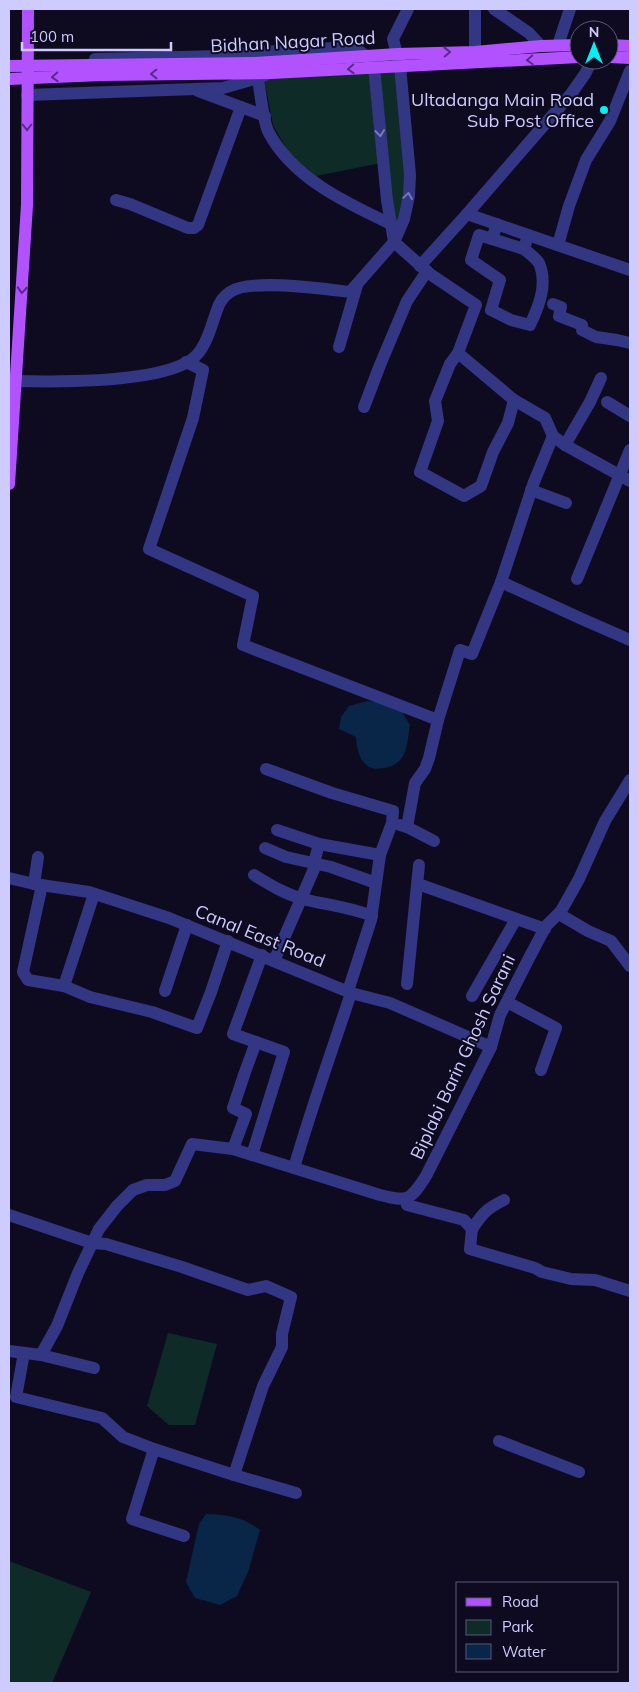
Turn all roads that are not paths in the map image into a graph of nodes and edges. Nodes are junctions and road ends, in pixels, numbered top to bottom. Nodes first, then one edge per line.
1 (28, 9) edge
2 (408, 9) edge
3 (475, 9) edge
4 (494, 9) edge
5 (570, 9) edge
6 (558, 45) junction
7 (569, 45) edge
8 (541, 46) junction
9 (475, 52) junction
10 (569, 57) edge
11 (27, 60) junction
12 (371, 60) junction
13 (399, 60) junction
14 (9, 66) edge
15 (587, 70) edge
16 (256, 71) junction
17 (630, 71) edge
18 (9, 79) edge
19 (191, 89) junction
20 (27, 95) junction
21 (241, 107) junction
22 (265, 116) junction
23 (116, 200) dead end
24 (466, 214) junction
25 (391, 224) junction
26 (497, 224) junction
27 (528, 234) junction
28 (492, 239) junction
29 (394, 242) junction
30 (558, 245) junction
31 (524, 249) junction
32 (424, 268) junction
33 (630, 270) edge
34 (358, 283) junction
35 (553, 304) dead end
36 (630, 343) edge
37 (339, 347) dead end
38 (458, 353) junction
39 (186, 362) junction
40 (601, 378) dead end
41 (16, 381) junction
42 (514, 400) junction
43 (607, 402) dead end
44 (364, 407) dead end
45 (630, 416) edge
46 (553, 436) junction
47 (565, 445) junction
48 (630, 450) edge
49 (625, 478) edge
50 (9, 484) edge
51 (531, 490) junction
52 (566, 503) dead end
53 (577, 579) dead end
54 (501, 582) junction
55 (630, 640) edge
56 (438, 720) junction
57 (266, 769) dead end
58 (630, 780) edge
59 (392, 823) junction
60 (407, 827) junction
61 (277, 830) dead end
62 (434, 842) dead end
63 (319, 844) junction
64 (265, 848) dead end
65 (380, 855) junction
66 (38, 857) dead end
67 (314, 863) junction
68 (419, 866) dead end
69 (254, 875) dead end
70 (9, 878) edge
71 (376, 883) junction
72 (38, 884) junction
73 (418, 884) junction
74 (94, 894) junction
75 (302, 899) junction
76 (559, 914) junction
77 (372, 916) junction
78 (516, 919) junction
79 (187, 925) junction
80 (545, 928) junction
81 (228, 941) junction
82 (262, 955) junction
83 (274, 960) junction
84 (630, 966) edge
85 (407, 984) dead end
86 (64, 986) junction
87 (165, 991) dead end
88 (349, 992) junction
89 (472, 996) dead end
90 (507, 1002) junction
91 (256, 1042) junction
92 (491, 1047) junction
93 (541, 1070) dead end
94 (233, 1149) junction
95 (252, 1155) junction
96 (294, 1168) junction
97 (504, 1200) dead end
98 (407, 1205) dead end
99 (9, 1215) edge
100 (472, 1229) junction
101 (92, 1243) junction
102 (630, 1291) edge
103 (9, 1351) edge
104 (24, 1353) junction
105 (41, 1355) junction
106 (94, 1368) dead end
107 (12, 1396) edge
108 (499, 1441) dead end
109 (154, 1449) junction
110 (579, 1472) dead end
111 (234, 1475) junction
112 (296, 1493) dead end
113 (184, 1536) dead end

1 - 11 main road
2 - 13 street
3 - 9 street
4 - 8 street
5 - 6 street
6 - 7 main road, Bidhan Nagar Road
6 - 8 main road, Bidhan Nagar Road
8 - 9 main road, Bidhan Nagar Road
13 -> 9 main road, Bidhan Nagar Road
10 -> 13 main road, Bidhan Nagar Road
11 - 12 street
11 - 20 main road
12 - 13 main road, Bidhan Nagar Road
12 - 16 main road, Bidhan Nagar Road
12 -> 16 main road, Bidhan Nagar Road
12 -> 25 street
29 -> 13 street
14 - 16 main road, Bidhan Nagar Road, bridge
15 - 24 street
16 -> 18 main road, Bidhan Nagar Road, bridge
16 - 19 street
16 - 22 street
17 - 30 street
19 - 20 street
19 - 21 street
20 -> 41 main road
21 - 22 street
21 - 23 street
22 - 25 street
24 - 26 street
24 - 32 street
25 - 29 street
26 - 27 street
26 - 28 street
27 - 30 street
27 - 31 street
28 - 31 street
28 - 31 street
29 - 32 street
29 - 34 street
30 - 33 street
32 - 38 street
32 - 44 street
34 - 37 street
34 - 39 street
35 - 36 street
38 - 42 street
38 - 42 street
39 - 41 street
39 - 56 street
40 - 47 street
41 - 50 main road
42 - 46 street
43 - 45 street
46 - 47 street
46 - 51 street
47 - 49 street
48 - 49 street
49 - 53 street
51 - 52 street
51 - 54 street
54 - 55 street
54 - 56 street
56 - 60 street
57 - 59 street
58 - 76 street, Biplabi Barin Ghosh Sarani
59 - 60 street
59 - 65 street
60 - 62 street
61 - 63 street
63 - 65 street
63 - 67 street
64 - 67 street
65 - 71 street
66 - 72 street
67 - 71 street
67 - 75 street
68 - 73 street
69 - 75 street
70 - 72 street, Canal East Road
71 - 77 street
72 - 74 street, Canal East Road
72 - 86 street
73 - 78 street
73 - 85 street
74 - 79 street, Canal East Road
74 - 86 street
75 - 77 street
75 - 83 street
76 - 80 street, Biplabi Barin Ghosh Sarani
76 - 84 street
77 - 88 street
78 - 80 street
78 - 89 street
79 - 81 street, Canal East Road
79 - 87 street
80 - 90 street, Biplabi Barin Ghosh Sarani
81 - 82 street, Canal East Road
81 - 86 street
82 - 83 street, Canal East Road
82 - 91 street
83 - 88 street, Canal East Road
88 - 92 street, Canal East Road
88 - 96 street
90 - 92 street, Biplabi Barin Ghosh Sarani
90 - 93 street
91 - 94 street
91 - 95 street
92 - 96 street, Biplabi Barin Ghosh Sarani
94 - 95 street, Biplabi Barin Ghosh Sarani
94 - 101 street, Biplabi Barin Ghosh Sarani
95 - 96 street, Biplabi Barin Ghosh Sarani
97 - 100 street
98 - 100 street
99 - 101 street
100 - 102 street
101 - 105 street, Biplabi Barin Ghosh Sarani
101 - 111 street
103 - 104 street
104 - 105 street
104 - 107 street
105 - 106 street
107 - 109 street
108 - 110 street
109 - 111 street
109 - 113 street
111 - 112 street

